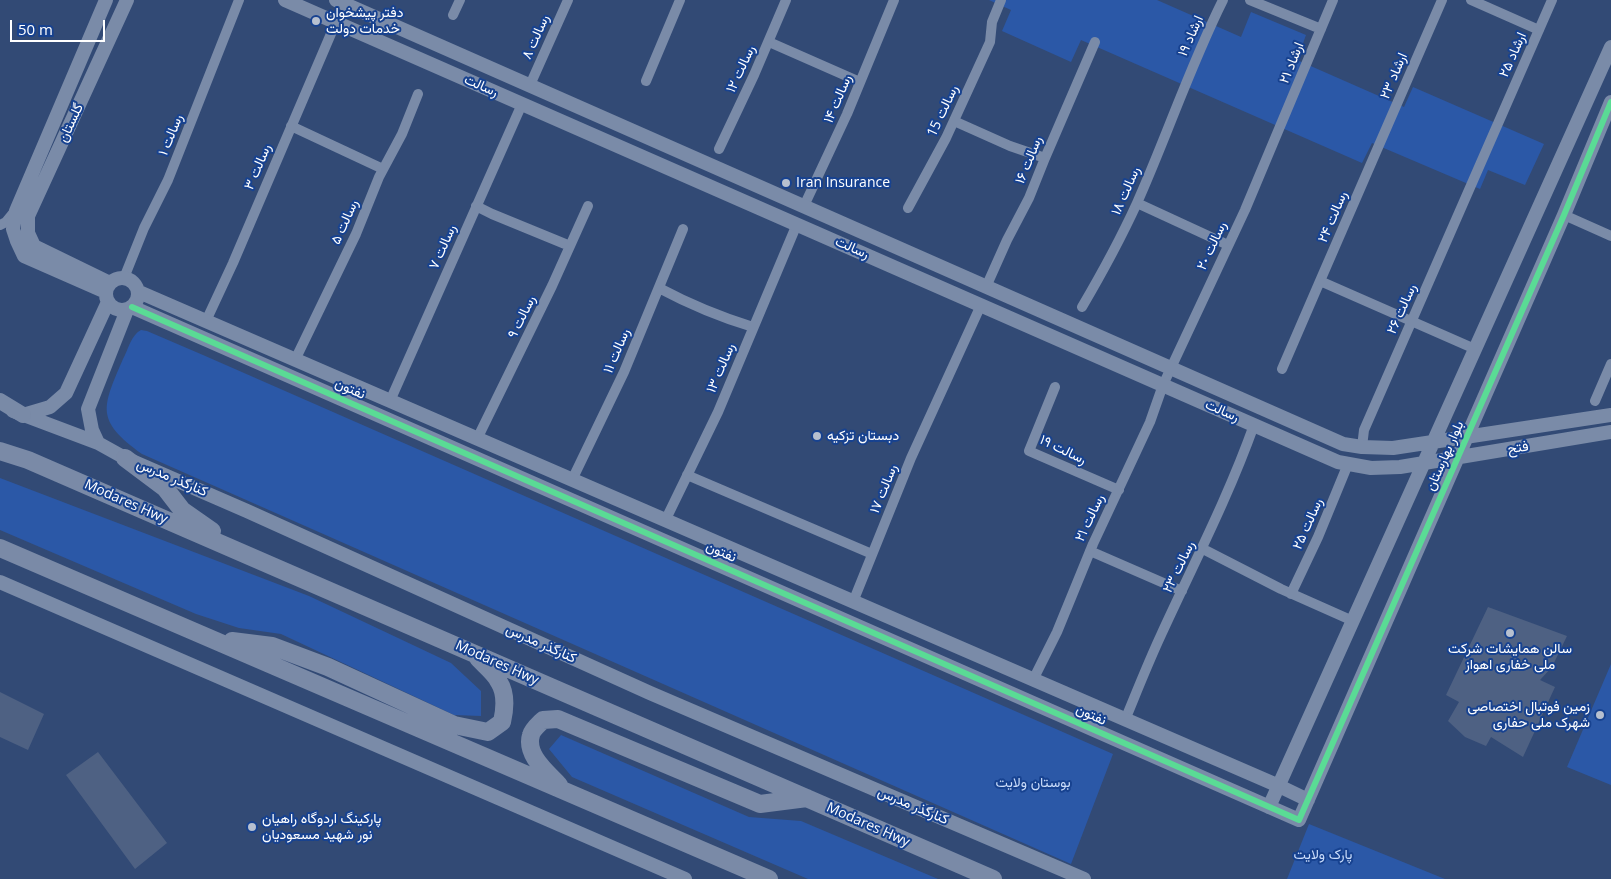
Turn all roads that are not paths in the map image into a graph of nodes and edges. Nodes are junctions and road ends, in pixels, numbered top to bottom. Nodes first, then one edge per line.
1 (106, 0) edge
2 (127, 0) edge
3 (239, 0) edge
4 (285, 0) edge
5 (460, 0) edge
6 (568, 0) edge
7 (680, 0) edge
8 (786, 0) edge
9 (894, 0) edge
10 (1001, 0) edge
11 (1223, 0) edge
12 (1250, 0) edge
13 (1333, 0) edge
14 (1442, 0) edge
15 (1471, 0) edge
16 (1552, 0) edge
17 (345, 2) edge
18 (453, 15) dead end
19 (336, 22) junction
20 (393, 26) junction
21 (1321, 29) junction
22 (1538, 30) junction
23 (769, 42) junction
24 (1095, 42) dead end
25 (385, 44) junction
26 (1611, 47) edge
27 (646, 81) dead end
28 (860, 82) junction
29 (1185, 83) joint
30 (530, 85) junction
31 (418, 94) dead end
32 (1611, 102) edge
33 (522, 104) junction
34 (954, 121) junction
35 (291, 126) junction
36 (1277, 136) joint
37 (719, 148) dead end
38 (1045, 158) junction
39 (1371, 164) joint
40 (383, 169) junction
41 (1472, 183) joint
42 (1137, 203) junction
43 (476, 206) junction
44 (588, 206) dead end
45 (804, 206) junction
46 (908, 208) dead end
47 (16, 211) junction
48 (1564, 215) junction
49 (797, 224) junction
50 (0, 225) edge
51 (683, 229) dead end
52 (1611, 236) edge
53 (1228, 245) junction
54 (570, 246) junction
55 (124, 278) junction
56 (1319, 284) junction
57 (986, 287) junction
58 (659, 288) junction
59 (108, 292) junction
60 (139, 292) junction
61 (1015, 299) junction
62 (981, 305) junction
63 (1082, 307) dead end
64 (129, 308) junction
65 (1008, 317) junction
66 (206, 321) junction
67 (1412, 321) junction
68 (753, 327) junction
69 (1475, 349) junction
70 (295, 360) junction
71 (1611, 364) edge
72 (1171, 368) junction
73 (1282, 369) dead end
74 (1163, 385) junction
75 (1055, 387) dead end
76 (0, 401) edge
77 (390, 401) junction
78 (1595, 401) dead end
79 (0, 407) edge
80 (23, 415) junction
81 (1611, 415) edge
82 (437, 422) junction
83 (1254, 425) junction
84 (1611, 432) edge
85 (1466, 437) junction
86 (428, 438) junction
87 (477, 439) junction
88 (98, 443) junction
89 (1433, 443) junction
90 (1362, 447) junction
91 (0, 451) edge
92 (1458, 457) junction
93 (125, 458) junction
94 (1424, 463) junction
95 (1348, 464) junction
96 (687, 476) junction
97 (572, 480) junction
98 (1119, 490) junction
99 (666, 521) junction
100 (0, 548) edge
101 (1203, 549) junction
102 (1090, 551) junction
103 (243, 553) junction
104 (872, 554) junction
105 (752, 558) junction
106 (745, 577) junction
107 (0, 582) edge
108 (1182, 591) junction
109 (1291, 594) junction
110 (853, 602) junction
111 (1353, 621) junction
112 (212, 639) junction
113 (473, 652) junction
114 (1033, 680) junction
115 (1125, 720) junction
116 (1279, 786) junction
117 (564, 790) junction
118 (808, 798) junction
119 (1308, 800) junction
120 (1269, 807) junction
121 (1299, 820) joint
122 (685, 879) edge
123 (769, 879) edge
124 (993, 879) edge
125 (1084, 879) edge

1 - 47 street, گلستان
2 - 59 street, گلستان
3 - 55 street, رسالت ۱
4 - 19 street, رسالت
5 - 18 street
6 - 30 street, رسالت ۸
7 - 27 street
8 - 23 street, رسالت ۱۲
9 - 28 street, رسالت ۱۴
10 - 34 street, رسالت 15
11 - 29 street, ارشاد ۱۹
12 - 21 street
13 - 21 street, ارشاد ۲۱
14 - 39 street, ارشاد ۲۳
15 - 22 street
16 - 22 street, ارشاد ۲۵
17 - 20 street, رسالت
19 - 25 street, رسالت
19 - 35 street, رسالت ۳
20 - 25 street
20 - 30 street, رسالت
21 - 36 street, ارشاد ۲۱
22 - 41 street, ارشاد ۲۵
23 - 28 street
23 - 37 street, رسالت ۱۲
24 - 38 street, رسالت ۱۶
25 - 33 street, رسالت
26 - 69 street, بلوار بهارستان
28 - 45 street, رسالت ۱۴
29 - 42 street, رسالت ۱۸
30 - 33 street
30 - 45 street, رسالت
31 - 40 street, رسالت ۵
32 - 48 street, بلوار بهارستان
33 - 43 street, رسالت ۷
33 - 49 street, رسالت
34 - 38 street
34 - 46 street, رسالت 15
35 - 40 street
35 - 66 street, رسالت ۳
36 - 53 street, رسالت ٢٠
38 - 57 street, رسالت ۱۶
39 - 56 street, رسالت ۲۴
40 - 70 street, رسالت ۵
41 - 67 street, رسالت ۲۶
42 - 53 street
42 - 63 street, رسالت ۱۸
43 - 54 street
43 - 77 street, رسالت ۷
44 - 54 street, رسالت ۹
45 - 49 street
45 - 57 street, رسالت
47 - 50 street
47 - 59 street, گلستان
48 - 52 street
48 - 85 street, بلوار بهارستان
49 - 62 street, رسالت
49 - 68 street, رسالت ۱۳
51 - 58 street, رسالت ۱۱
53 - 72 street, رسالت ٢٠
54 - 87 street, رسالت ۹
55 - 59 street
55 - 60 street
56 - 67 street
56 - 73 street, رسالت ۲۴
57 - 61 street, رسالت
58 - 68 street
58 - 97 street, رسالت ۱۱
59 - 64 street
59 - 80 street
60 - 64 street
60 - 66 street, نفتون
61 - 65 street
61 - 72 street, رسالت
62 - 65 street, رسالت
62 - 104 street, رسالت ۱۷
64 - 86 street, نفتون
64 - 88 street
65 - 74 street, رسالت
66 - 70 street, نفتون
67 - 69 street
67 - 90 street, رسالت ۲۶
68 - 96 street, رسالت ۱۳
69 - 89 street, بلوار بهارستان
70 - 77 street, نفتون
71 - 78 street
72 - 74 street, رسالت ۲۱
72 - 90 street, رسالت
74 - 83 street, رسالت
74 - 98 street, رسالت ۲۱
75 - 98 street, رسالت ۱۹
76 - 80 main road
77 - 82 street, نفتون
79 - 80 street, کنارگذر مدرس
80 - 88 street, کنارگذر مدرس
81 - 85 street, فتح
82 - 86 street
82 - 87 street, نفتون
83 - 95 street, رسالت
83 - 101 street, رسالت ۲۳
84 - 92 street, فتح
85 - 89 street, فتح
85 - 92 street, بلوار بهارستان
86 - 106 street, نفتون
87 - 97 street, نفتون
88 - 93 street, کنارگذر مدرس
89 - 90 street, رسالت
89 - 94 street, بلوار بهارستان
91 - 103 highway, Modares Hwy
92 - 94 street, فتح
92 - 119 street, بلوار بهارستان
93 - 103 highway
93 - 125 street, کنارگذر مدرس
94 - 95 street, رسالت
94 - 111 street, بلوار بهارستان
95 - 109 street, رسالت ۲۵
96 - 99 street, رسالت ۱۳
96 - 104 street
97 - 99 street, نفتون
98 - 102 street, رسالت ۲۱
99 - 105 street, نفتون
100 - 112 highway
101 - 108 street, رسالت ۲۳
101 - 109 street
102 - 108 street
102 - 114 street, رسالت ۲۱
103 - 113 highway, Modares Hwy
104 - 110 street, رسالت ۱۷
105 - 106 street
105 - 110 street, نفتون
106 - 120 street, نفتون
107 - 122 street
108 - 115 street, رسالت ۲۳
109 - 111 street
110 - 114 street, نفتون
111 - 116 street, بلوار بهارستان
112 - 113 highway
112 - 117 highway
113 - 118 highway, Modares Hwy
114 - 115 street, نفتون
115 - 116 street, نفتون
116 - 119 street, نفتون
116 - 120 street, بلوار بهارستان
117 - 118 highway
117 - 123 highway
118 - 124 highway, Modares Hwy
119 - 121 street, بلوار بهارستان
120 - 121 street, نفتون

